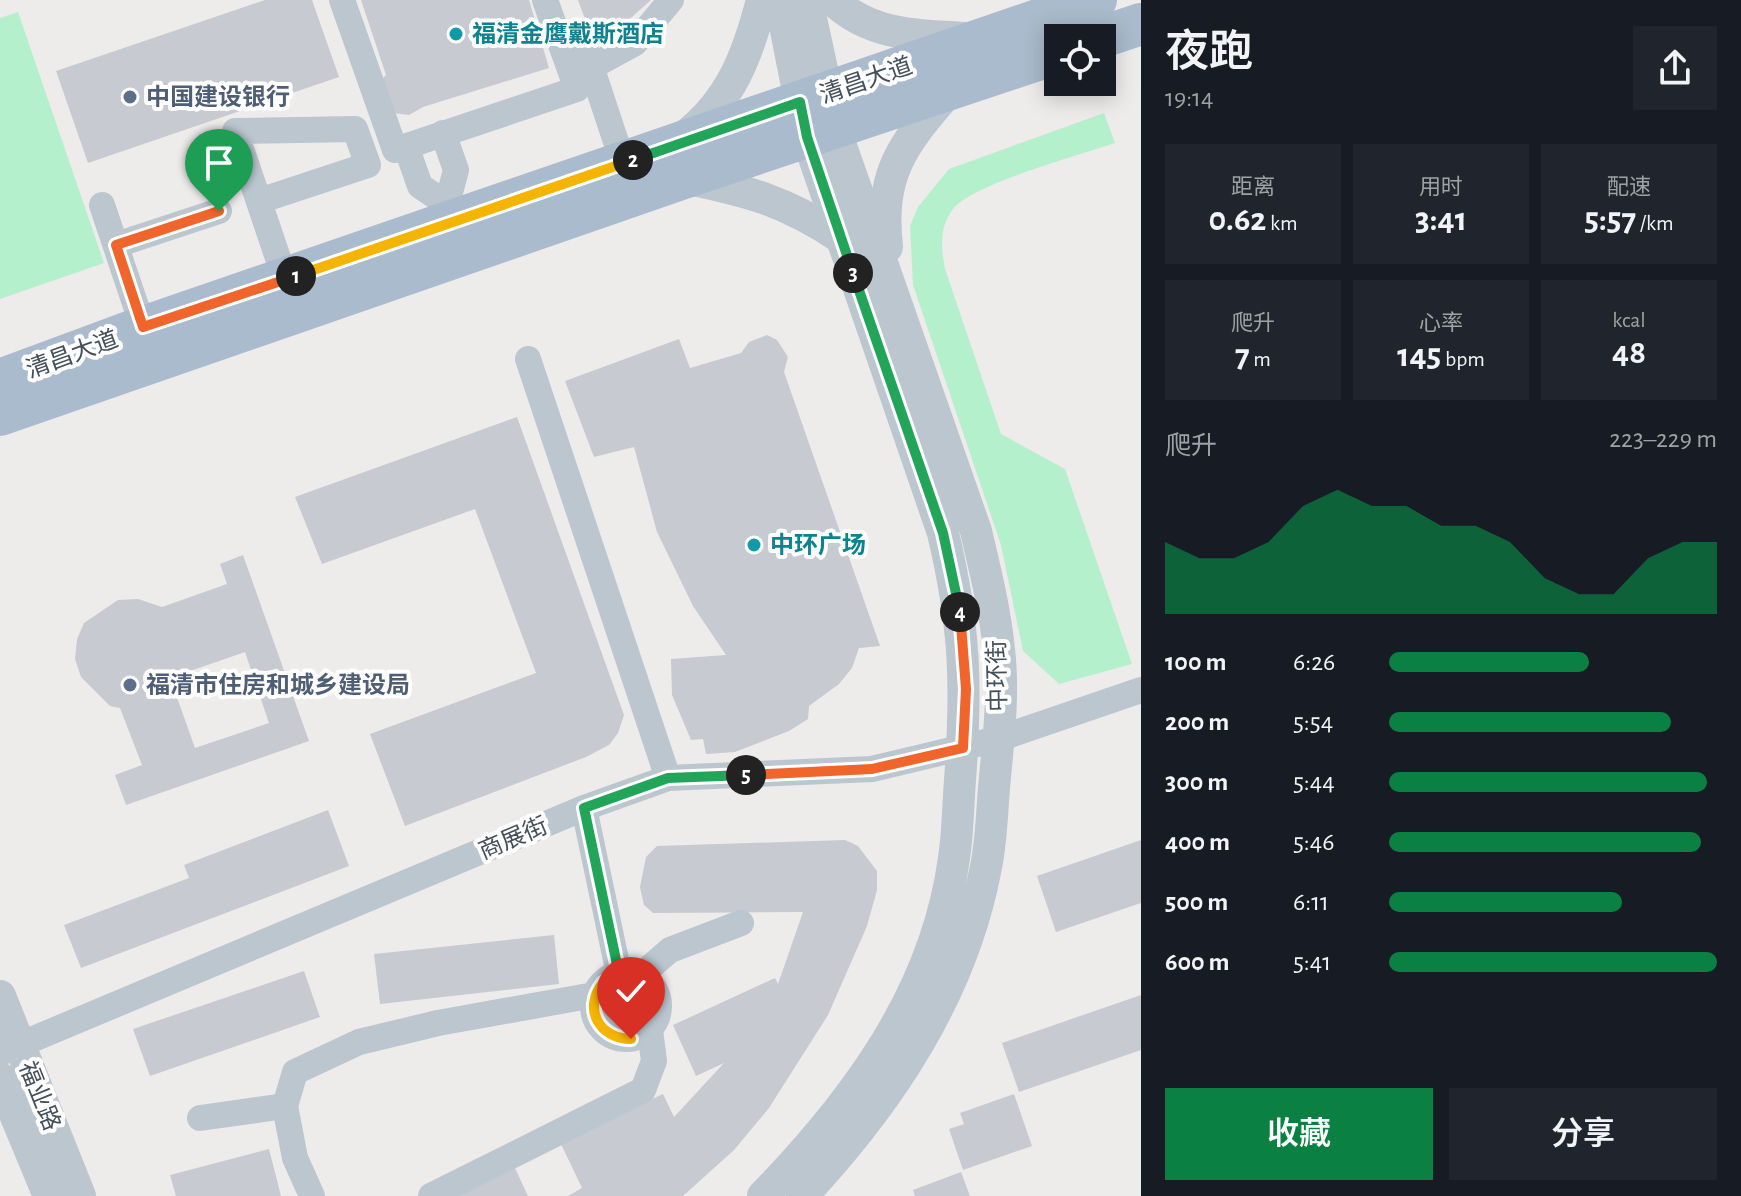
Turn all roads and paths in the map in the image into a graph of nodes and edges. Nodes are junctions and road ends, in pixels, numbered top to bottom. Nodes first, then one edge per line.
1 (342, 0) edge
2 (545, 0) edge
3 (671, 0) edge
4 (762, 0) edge
5 (780, 0) edge
6 (807, 0) edge
7 (833, 0) edge
8 (1096, 0) edge
9 (1141, 24) edge
10 (1116, 32) edge
11 (989, 39) junction
12 (1044, 58) edge
13 (948, 92) junction
14 (817, 115) junction
15 (443, 133) junction
16 (406, 146) junction
17 (679, 161) junction
18 (623, 163) junction
19 (259, 201) junction
20 (102, 205) dead end
21 (219, 211) dead end
22 (450, 214) junction
23 (841, 238) junction
24 (116, 245) junction
25 (279, 261) dead end
26 (893, 294) junction
27 (143, 327) junction
28 (528, 359) dead end
29 (0, 380) edge
30 (0, 415) edge
31 (1141, 690) edge
32 (998, 739) junction
33 (963, 748) junction
34 (668, 778) junction
35 (584, 808) junction
36 (741, 923) dead end
37 (630, 975) junction
38 (594, 995) junction
39 (0, 996) edge
40 (650, 1030) junction
41 (10, 1049) edge
42 (0, 1078) edge
43 (285, 1106) junction
44 (200, 1118) dead end
45 (49, 1196) edge
46 (80, 1196) edge
47 (312, 1196) edge
48 (431, 1196) edge
49 (763, 1196) edge
50 (802, 1196) edge

1 - 16 street
2 - 15 street
3 - 18 street
4 - 17 street
5 - 14 street
6 - 14 street
7 - 11 street
8 - 11 main road, 清昌大道
9 - 10 main road
11 - 14 main road, 清昌大道
12 - 13 main road, 清昌大道
13 - 14 main road, 清昌大道
13 - 26 street
14 - 17 main road, 清昌大道
14 - 23 street, 中环街
14 - 26 street, 中环街
15 - 16 street
15 - 22 street
16 - 22 street
17 - 18 main road, 清昌大道
17 - 23 street
17 - 30 main road, 清昌大道
18 - 22 main road, 清昌大道
19 - 19 street
19 - 25 street
20 - 24 street
21 - 24 street
22 - 27 main road, 清昌大道
23 - 33 street, 中环街
24 - 27 street
26 - 32 street, 中环街
27 - 29 main road, 清昌大道
28 - 34 street
31 - 32 street, 商展街
32 - 33 street, 商展街
32 - 50 street, 中环街
33 - 34 street, 商展街
33 - 49 street, 中环街
34 - 35 street, 商展街
35 - 37 street
35 - 41 street, 商展街
36 - 37 street
37 - 38 street
37 - 40 street
38 - 40 street
38 - 43 street
39 - 41 street, 福业路
40 - 48 street
41 - 46 street, 福业路
42 - 45 street, 福业路
43 - 44 street
43 - 47 street

